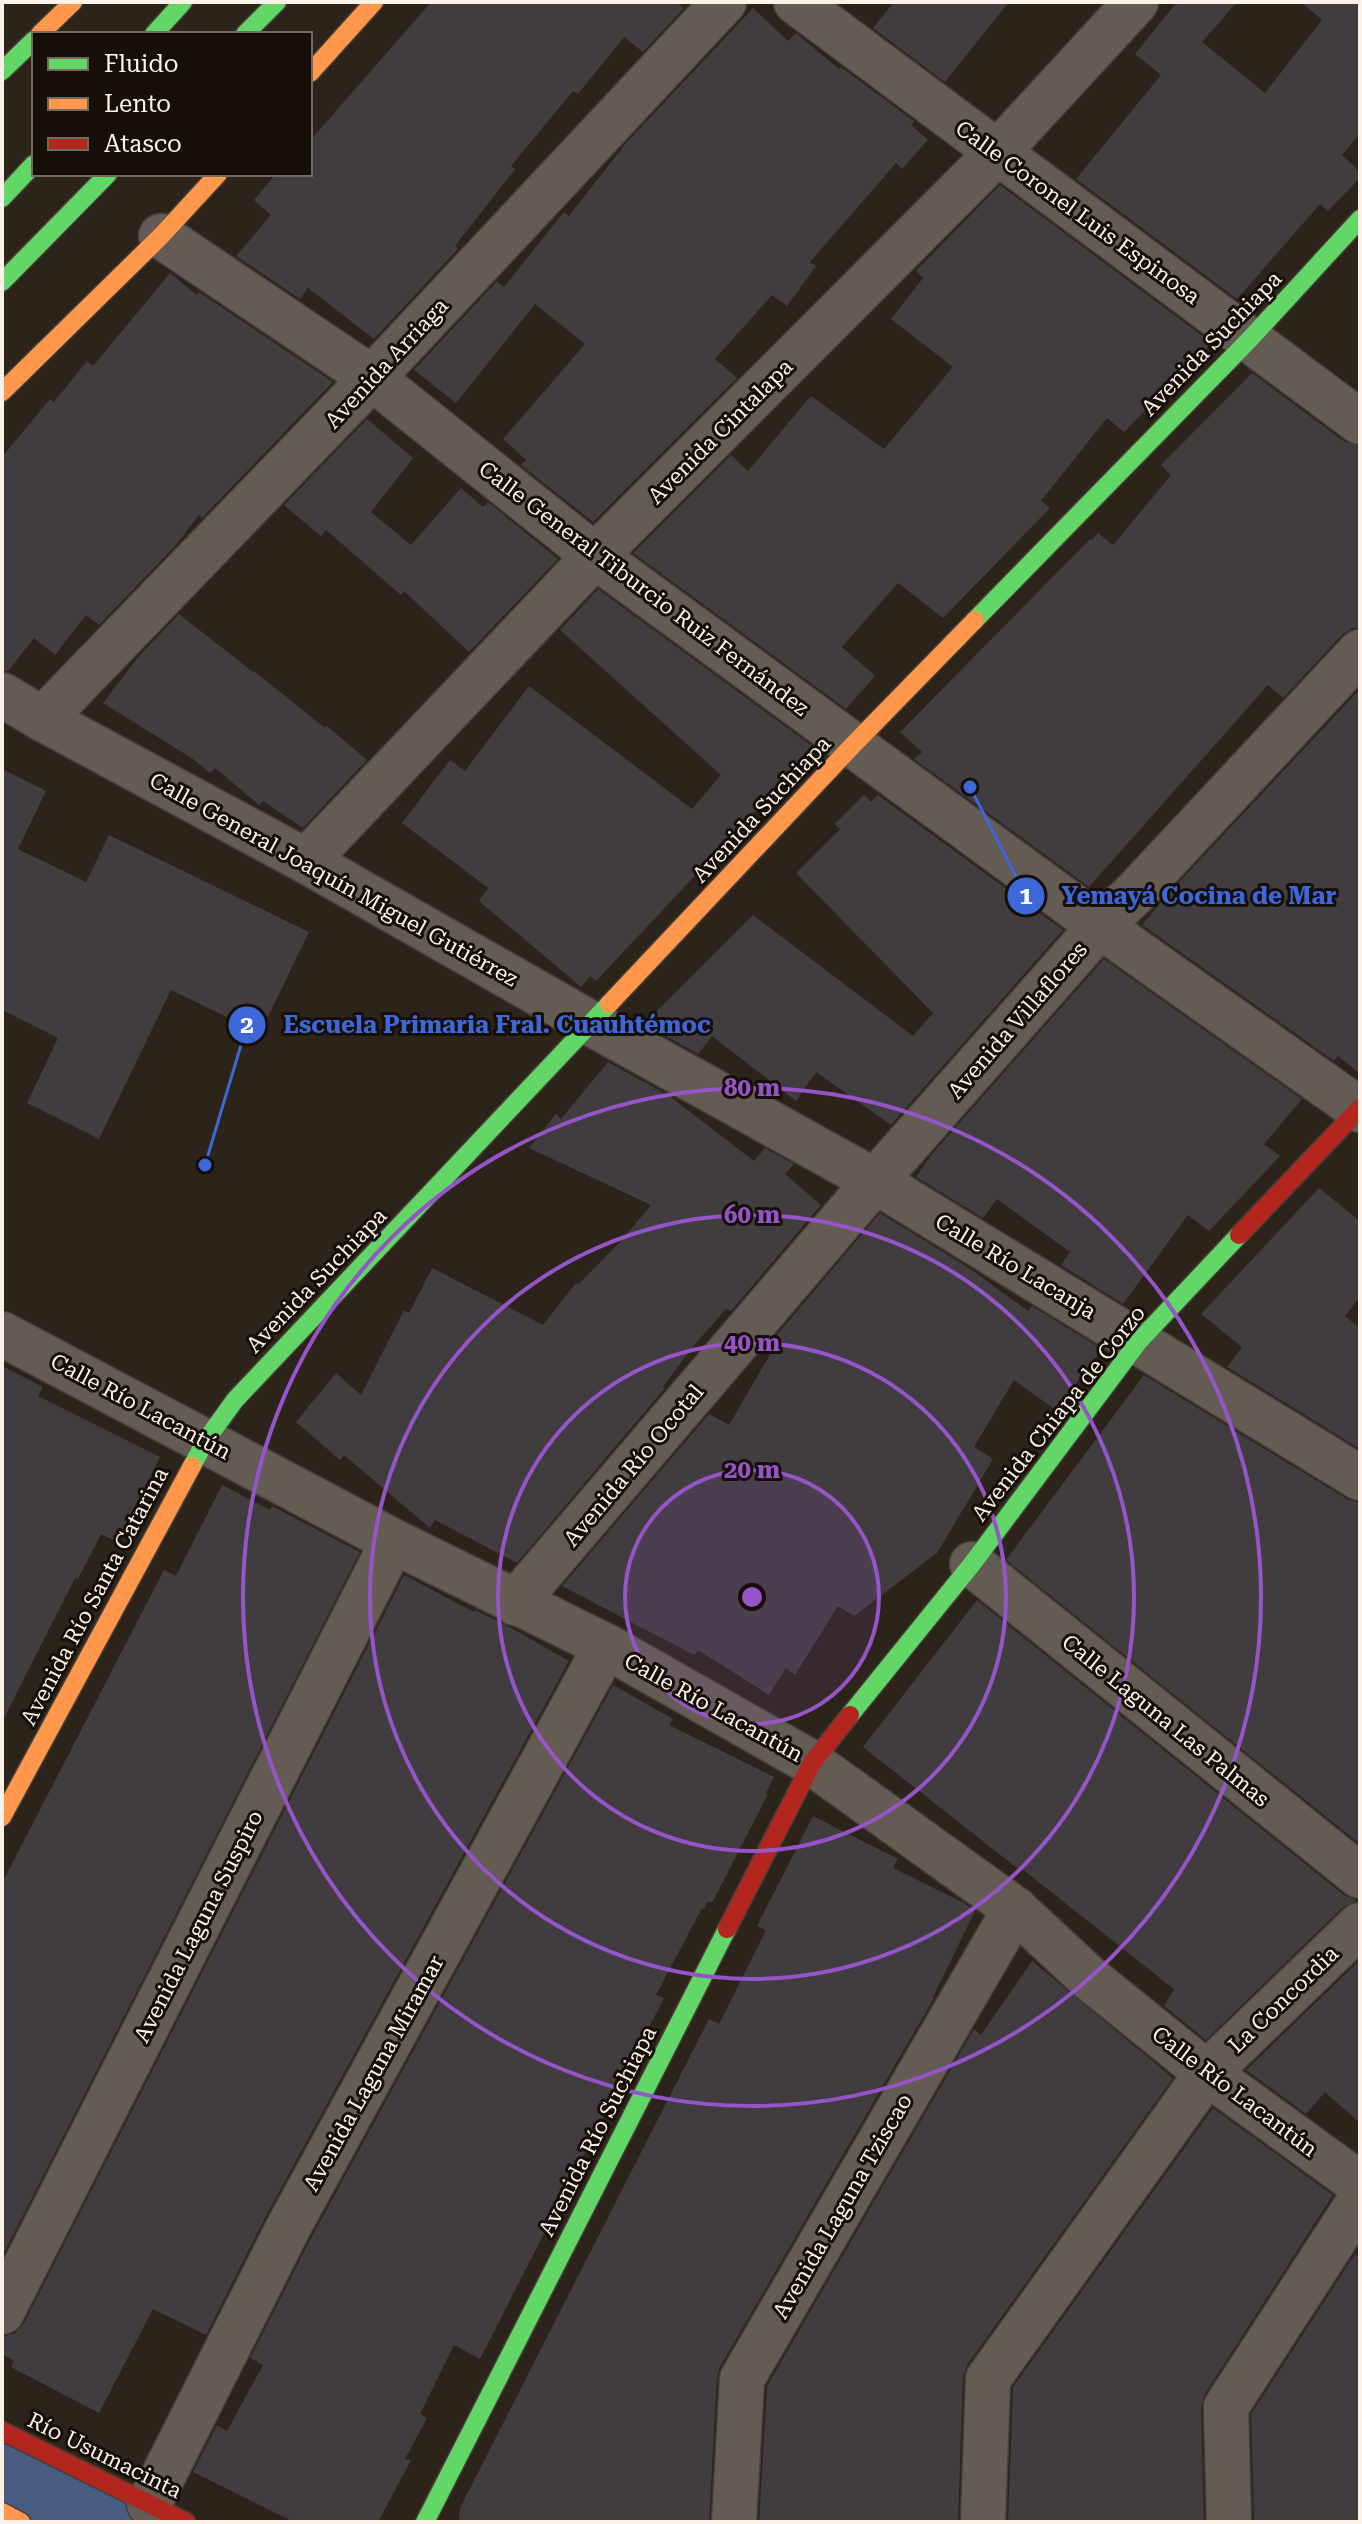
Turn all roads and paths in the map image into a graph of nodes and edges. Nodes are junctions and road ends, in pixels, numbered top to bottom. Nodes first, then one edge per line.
1 (73, 2) edge
2 (183, 2) edge
3 (277, 2) edge
4 (374, 2) edge
5 (724, 2) edge
6 (796, 2) edge
7 (1136, 2) edge
8 (42, 32) edge
9 (156, 32) edge
10 (247, 32) edge
11 (32, 42) edge
12 (2, 71) edge
13 (312, 71) edge
14 (997, 153) junction
15 (32, 166) edge
16 (106, 176) edge
17 (216, 176) edge
18 (2, 198) edge
19 (1360, 219) edge
20 (161, 236) junction
21 (2, 282) edge
22 (1250, 339) junction
23 (372, 378) junction
24 (2, 392) edge
25 (1360, 422) edge
26 (595, 556) junction
27 (1360, 652) edge
28 (2, 695) edge
29 (43, 719) junction
30 (853, 745) junction
31 (306, 861) junction
32 (1100, 926) junction
33 (592, 1024) junction
34 (1360, 1109) edge
35 (875, 1181) junction
36 (2, 1334) edge
37 (1139, 1341) junction
38 (206, 1440) junction
39 (1360, 1478) edge
40 (393, 1541) junction
41 (972, 1564) junction
42 (515, 1603) junction
43 (606, 1646) junction
44 (812, 1763) junction
45 (2, 1817) edge
46 (1360, 1876) edge
47 (1015, 1909) junction
48 (1360, 1925) edge
49 (1207, 2073) junction
50 (1360, 2184) edge
51 (1360, 2200) edge
52 (2, 2312) edge
53 (2, 2431) edge
54 (2, 2512) edge
55 (168, 2513) edge
56 (21, 2522) edge
57 (425, 2522) edge
58 (734, 2522) edge
59 (983, 2522) edge
60 (1229, 2522) edge

1 - 8 main road
2 - 9 main road
3 - 10 main road
4 - 13 main road
5 - 23 street, Avenida Arriaga
6 - 14 street, Calle Coronel Luis Espinosa
7 - 14 street, Avenida Cintalapa
11 - 12 main road
14 - 22 street, Calle Coronel Luis Espinosa
14 - 26 street, Avenida Cintalapa
15 - 18 main road
16 - 21 main road
17 - 20 main road
19 - 22 main road, Avenida Suchiapa
20 - 23 street, Calle General Tiburcio Ruiz Fernández
20 - 24 main road
22 - 25 street, Calle Coronel Luis Espinosa
22 - 30 main road, Avenida Suchiapa
23 - 26 street, Calle General Tiburcio Ruiz Fernández
23 - 29 street, Avenida Arriaga
26 - 30 street, Calle General Tiburcio Ruiz Fernández
26 - 31 street, Avenida Cintalapa
27 - 32 street, Avenida Villaflores
28 - 29 street, Calle General Joaquín Miguel Gutiérrez
29 - 31 street, Calle General Joaquín Miguel Gutiérrez
30 - 32 street, Calle General Tiburcio Ruiz Fernández
30 - 33 main road, Avenida Suchiapa
31 - 33 street, Calle General Joaquín Miguel Gutiérrez
32 - 34 street, Calle General Tiburcio Ruiz Fernández
32 - 35 street, Avenida Villaflores
33 - 35 street, Calle General Joaquín Miguel Gutiérrez
33 - 38 main road, Avenida Suchiapa
34 - 37 main road, Avenida Chiapa de Corzo
35 - 37 street, Calle Río Lacanja
35 - 42 street, Avenida Río Ocotal
36 - 38 street, Calle Río Lacantún
37 - 39 street, Calle Río Lacanja
37 - 41 main road, Avenida Chiapa de Corzo
38 - 40 street, Calle Río Lacantún
38 - 45 main road, Avenida Río Santa Catarina
40 - 42 street, Calle Río Lacantún
40 - 52 street, Avenida Laguna Suspiro
41 - 44 main road, Avenida Chiapa de Corzo
41 - 46 street, Calle Laguna Las Palmas
42 - 43 street, Calle Río Lacantún
43 - 44 street, Calle Río Lacantún
43 - 55 street, Avenida Laguna Miramar
44 - 47 street, Calle Río Lacantún
44 - 57 main road, Avenida Río Suchiapa
47 - 49 street, Calle Río Lacantún
47 - 58 street, Avenida Laguna Tziscao
48 - 49 street, La Concordia
49 - 50 street, Calle Río Lacantún
49 - 59 street, La Concordia
51 - 60 street
53 - 55 main road, Río Usumacinta
54 - 56 main road

